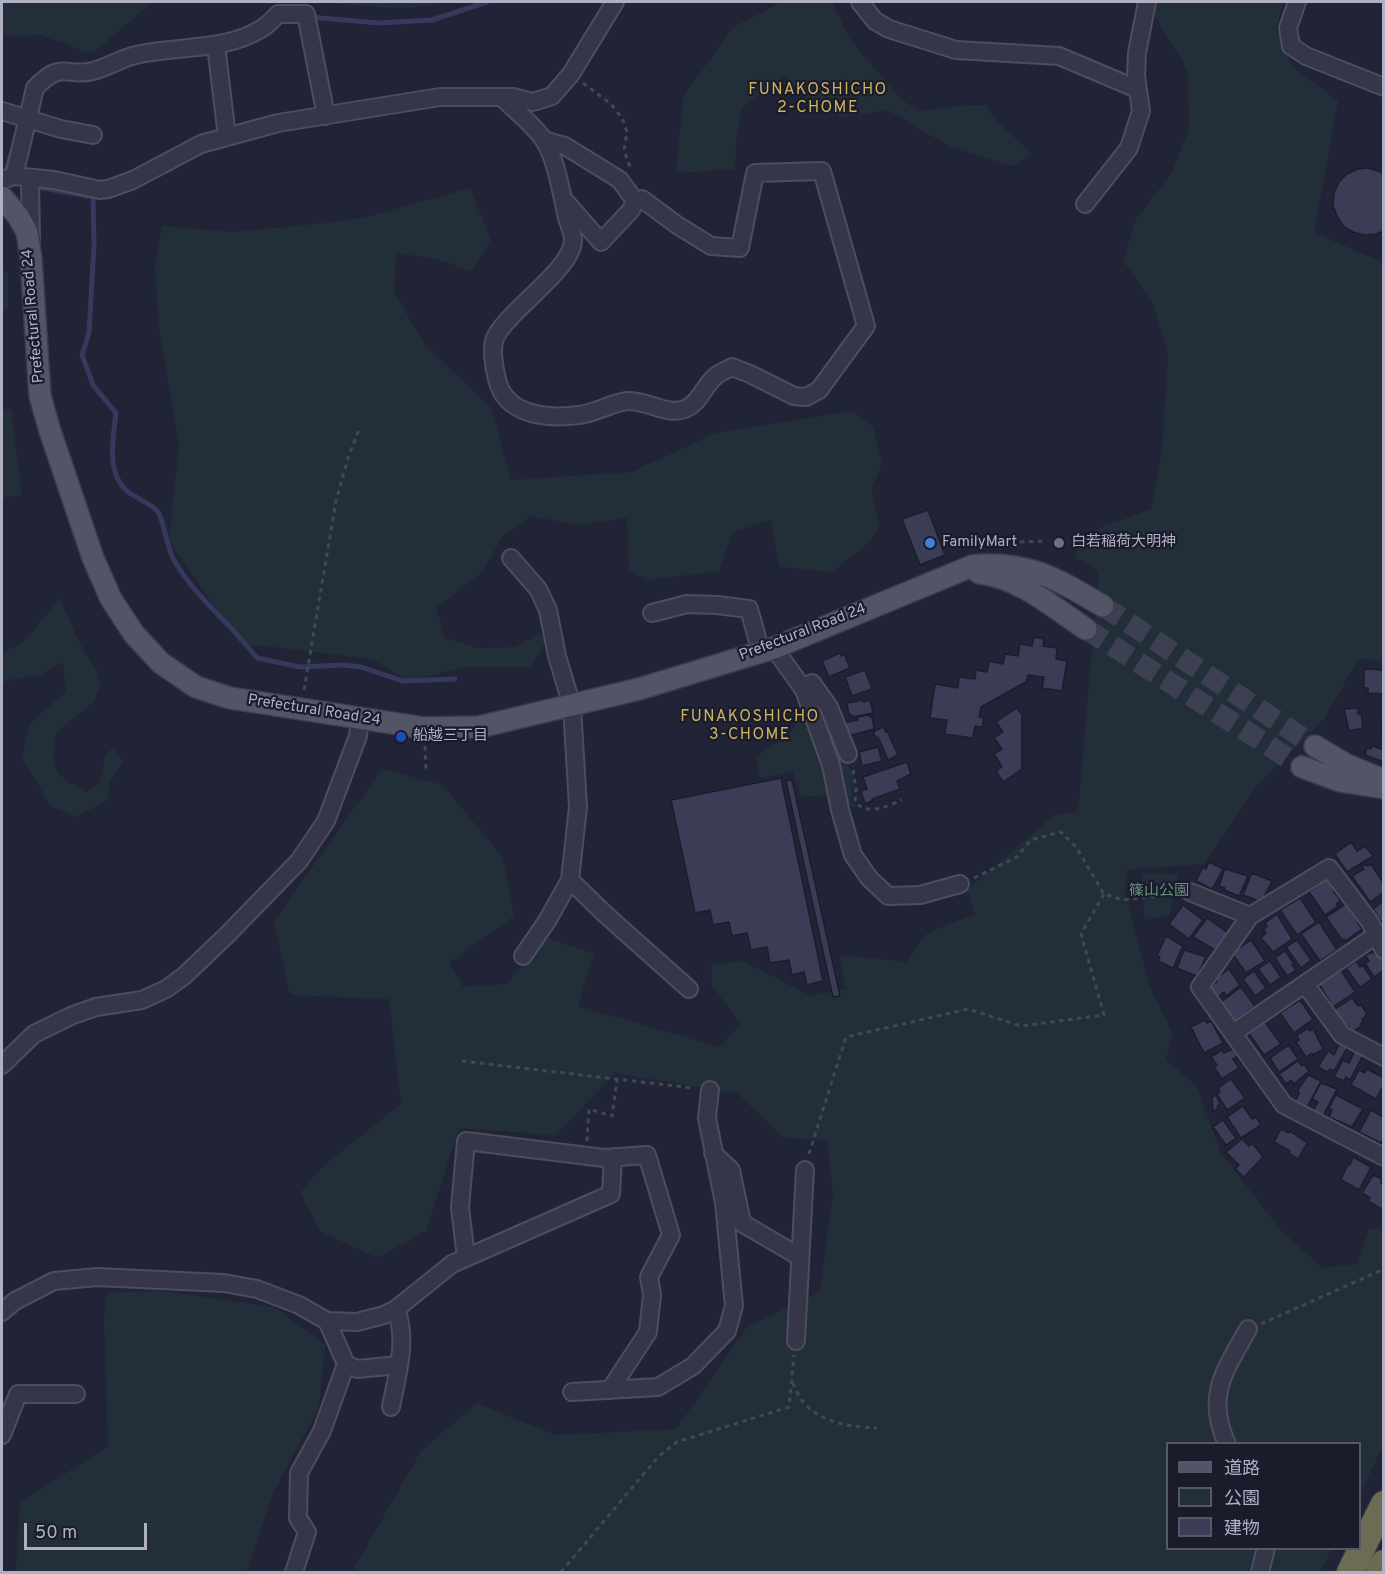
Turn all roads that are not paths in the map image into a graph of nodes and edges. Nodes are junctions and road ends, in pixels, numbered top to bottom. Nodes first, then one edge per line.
1 (615, 2) edge
2 (860, 2) edge
3 (1147, 2) edge
4 (1297, 2) edge
5 (216, 45) junction
6 (1383, 87) edge
7 (1137, 89) junction
8 (502, 97) junction
9 (2, 111) edge
10 (326, 116) junction
11 (27, 120) junction
12 (93, 135) dead end
13 (227, 137) junction
14 (544, 140) junction
15 (15, 178) edge
16 (2, 197) edge
17 (562, 198) junction
18 (635, 201) junction
19 (1085, 204) dead end
20 (31, 258) junction
21 (512, 558) dead end
22 (955, 571) junction
23 (1103, 606) tunnel mouth
24 (652, 613) dead end
25 (1086, 629) tunnel mouth
26 (767, 650) junction
27 (804, 690) junction
28 (572, 706) junction
29 (360, 719) junction
30 (1315, 746) tunnel mouth
31 (848, 754) road end
32 (1302, 767) tunnel mouth
33 (1383, 780) edge
34 (1383, 788) edge
35 (570, 880) junction
36 (960, 884) road end
37 (1190, 892) road end
38 (1250, 916) junction
39 (1379, 943) edge
40 (523, 956) dead end
41 (1305, 984) junction
42 (689, 989) dead end
43 (1233, 1033) junction
44 (1383, 1057) edge
45 (2, 1065) edge
46 (710, 1090) road end
47 (713, 1153) junction
48 (613, 1157) junction
49 (1383, 1157) edge
50 (805, 1170) road end
51 (800, 1257) junction
52 (459, 1261) junction
53 (396, 1309) junction
54 (2, 1312) edge
55 (327, 1321) junction
56 (1248, 1329) road end
57 (796, 1341) road end
58 (346, 1364) junction
59 (399, 1365) junction
60 (610, 1390) junction
61 (572, 1392) dead end
62 (76, 1394) dead end
63 (391, 1407) dead end
64 (2, 1435) edge
65 (1226, 1442) edge
66 (1383, 1504) edge
67 (1361, 1549) edge
68 (1266, 1550) edge
69 (1361, 1550) edge
70 (1383, 1563) edge
71 (294, 1572) edge
72 (1260, 1572) edge
73 (1350, 1572) edge
74 (1378, 1572) edge

1 - 8 street
2 - 7 street
3 - 7 street
4 - 6 street
5 - 10 street
5 - 11 street
5 - 13 street
7 - 19 street
8 - 10 street
8 - 14 street
9 - 11 street
10 - 13 street
11 - 12 street
11 - 15 street
13 - 15 street
14 - 17 street
14 - 18 street
15 - 20 street
16 - 20 main road, Prefectural Road 24
17 - 18 street
17 - 18 street
20 - 29 main road, Prefectural Road 24
21 - 28 street
22 - 23 main road, Prefectural Road 24
22 - 25 main road, Prefectural Road 24
22 - 26 main road, Prefectural Road 24
24 - 26 street
26 - 27 street
26 - 28 main road, Prefectural Road 24
27 - 31 street
27 - 36 street
28 - 29 main road, Prefectural Road 24
28 - 35 street
29 - 45 street
30 - 33 main road
32 - 34 main road
35 - 40 street
35 - 42 street
37 - 38 street
38 - 39 street
38 - 43 street
39 - 41 street
41 - 43 street
41 - 44 street
43 - 49 street
46 - 47 street
47 - 51 street
47 - 60 street
48 - 52 street
48 - 52 street
48 - 60 street
50 - 51 street
51 - 57 street
52 - 53 street
53 - 55 street
53 - 59 street
54 - 55 street
55 - 58 street
56 - 65 street
58 - 59 street
58 - 71 street
59 - 63 street
60 - 61 street
62 - 64 street
66 - 67 highway
68 - 72 street
69 - 73 highway
70 - 74 highway

